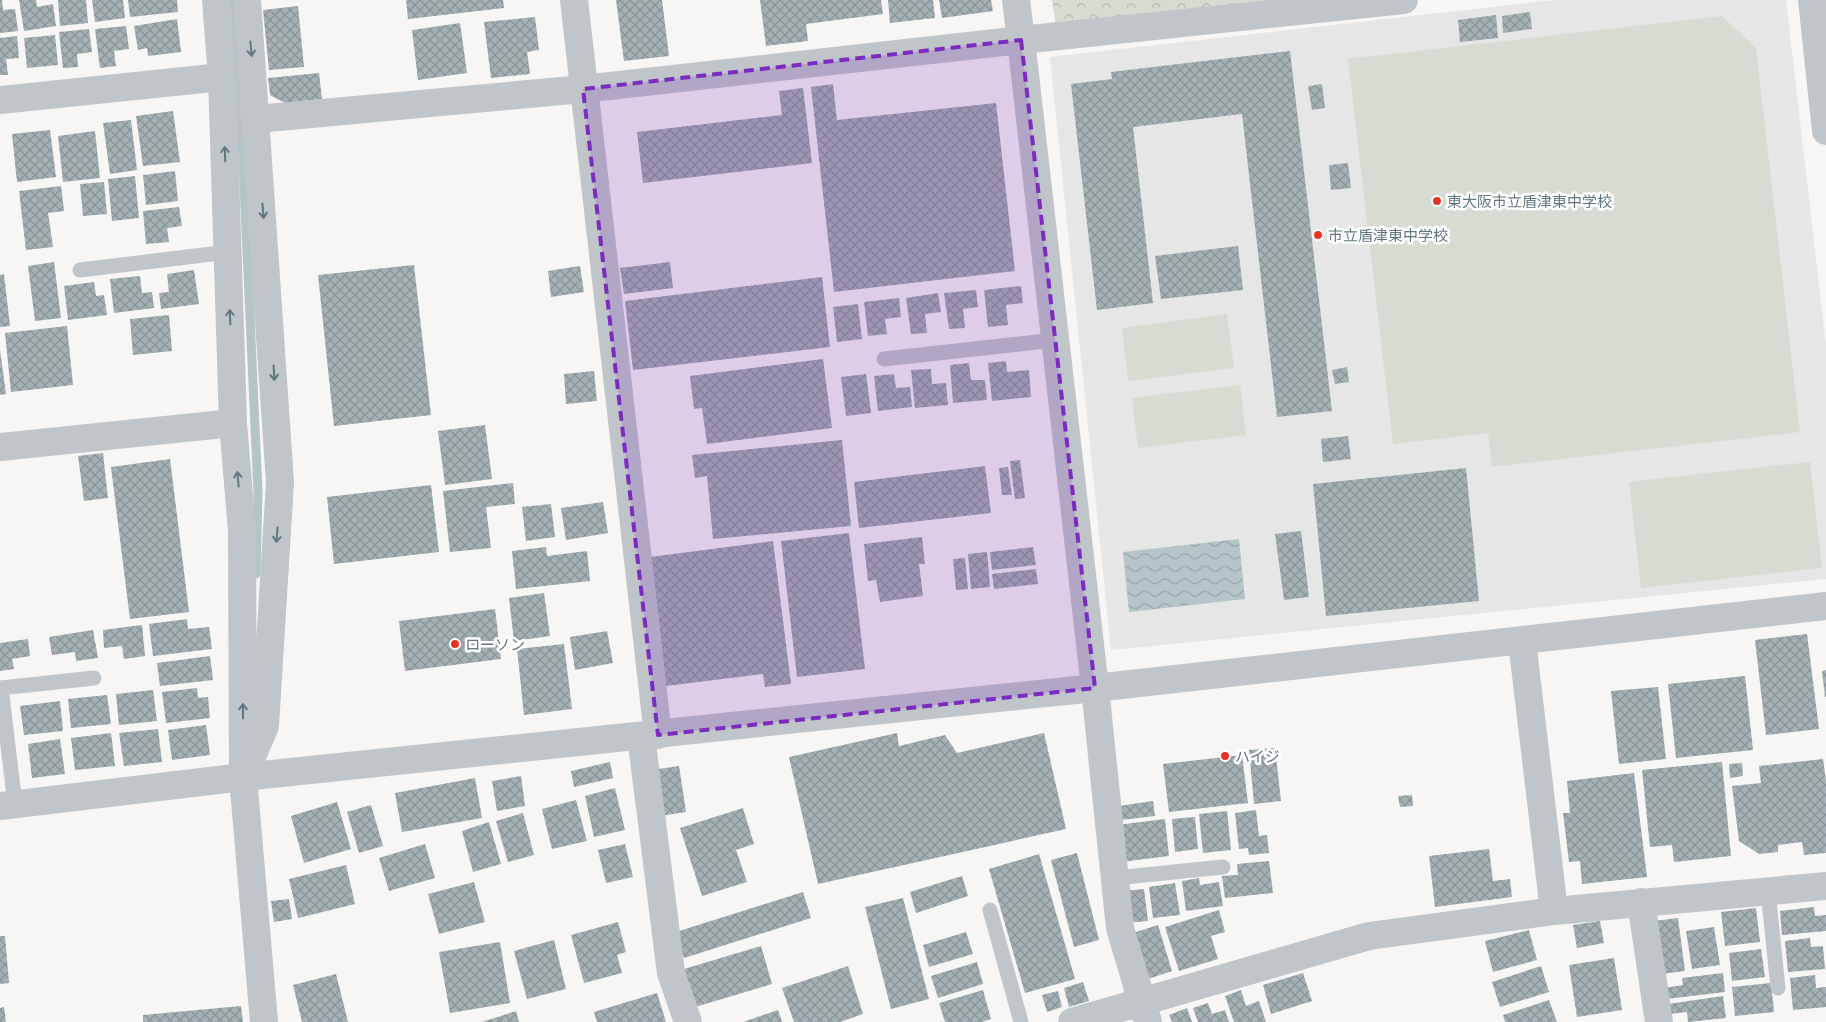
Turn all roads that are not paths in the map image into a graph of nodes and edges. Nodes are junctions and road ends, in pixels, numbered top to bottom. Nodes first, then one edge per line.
1 (216, 0) edge
2 (247, 0) edge
3 (574, 0) edge
4 (1016, 0) edge
5 (1404, 0) edge
6 (1812, 0) edge
7 (1021, 40) junction
8 (222, 77) junction
9 (583, 89) junction
10 (0, 100) edge
11 (256, 119) junction
12 (1826, 131) edge
13 (228, 252) junction
14 (80, 270) dead end
15 (1055, 340) junction
16 (884, 359) dead end
17 (233, 423) junction
18 (0, 446) edge
19 (1826, 606) edge
20 (1522, 641) junction
21 (94, 678) dead end
22 (1, 688) edge
23 (1096, 688) junction
24 (649, 735) junction
25 (243, 777) junction
26 (7, 805) edge
27 (1223, 867) dead end
28 (1115, 878) junction
29 (1826, 886) edge
30 (1768, 891) junction
31 (1641, 902) junction
32 (990, 910) dead end
33 (1554, 911) junction
34 (1778, 988) dead end
35 (1145, 1011) edge
36 (264, 1022) edge
37 (688, 1022) edge
38 (1021, 1022) edge
39 (1072, 1022) edge
40 (1659, 1022) edge

1 - 8 street
2 -> 11 street
3 - 9 street
4 - 7 street
5 - 7 street
6 - 12 street
7 - 9 street
7 - 15 street
8 - 10 street
13 -> 8 street
9 - 11 street
9 - 24 street
11 -> 25 street
13 - 14 lane
17 -> 13 street
15 - 16 lane
15 - 23 street
17 - 18 street
25 -> 17 street
19 - 20 street
20 - 23 street
20 - 33 street
21 - 22 lane
22 - 26 lane
23 - 24 street
23 - 28 street
24 - 25 street
24 - 37 street
25 - 26 street
25 - 36 street
27 - 28 lane
28 - 35 street
29 - 30 street
30 - 31 street
30 - 34 lane
31 - 33 street
31 - 40 street
32 - 38 lane
33 - 35 street
35 - 39 street

